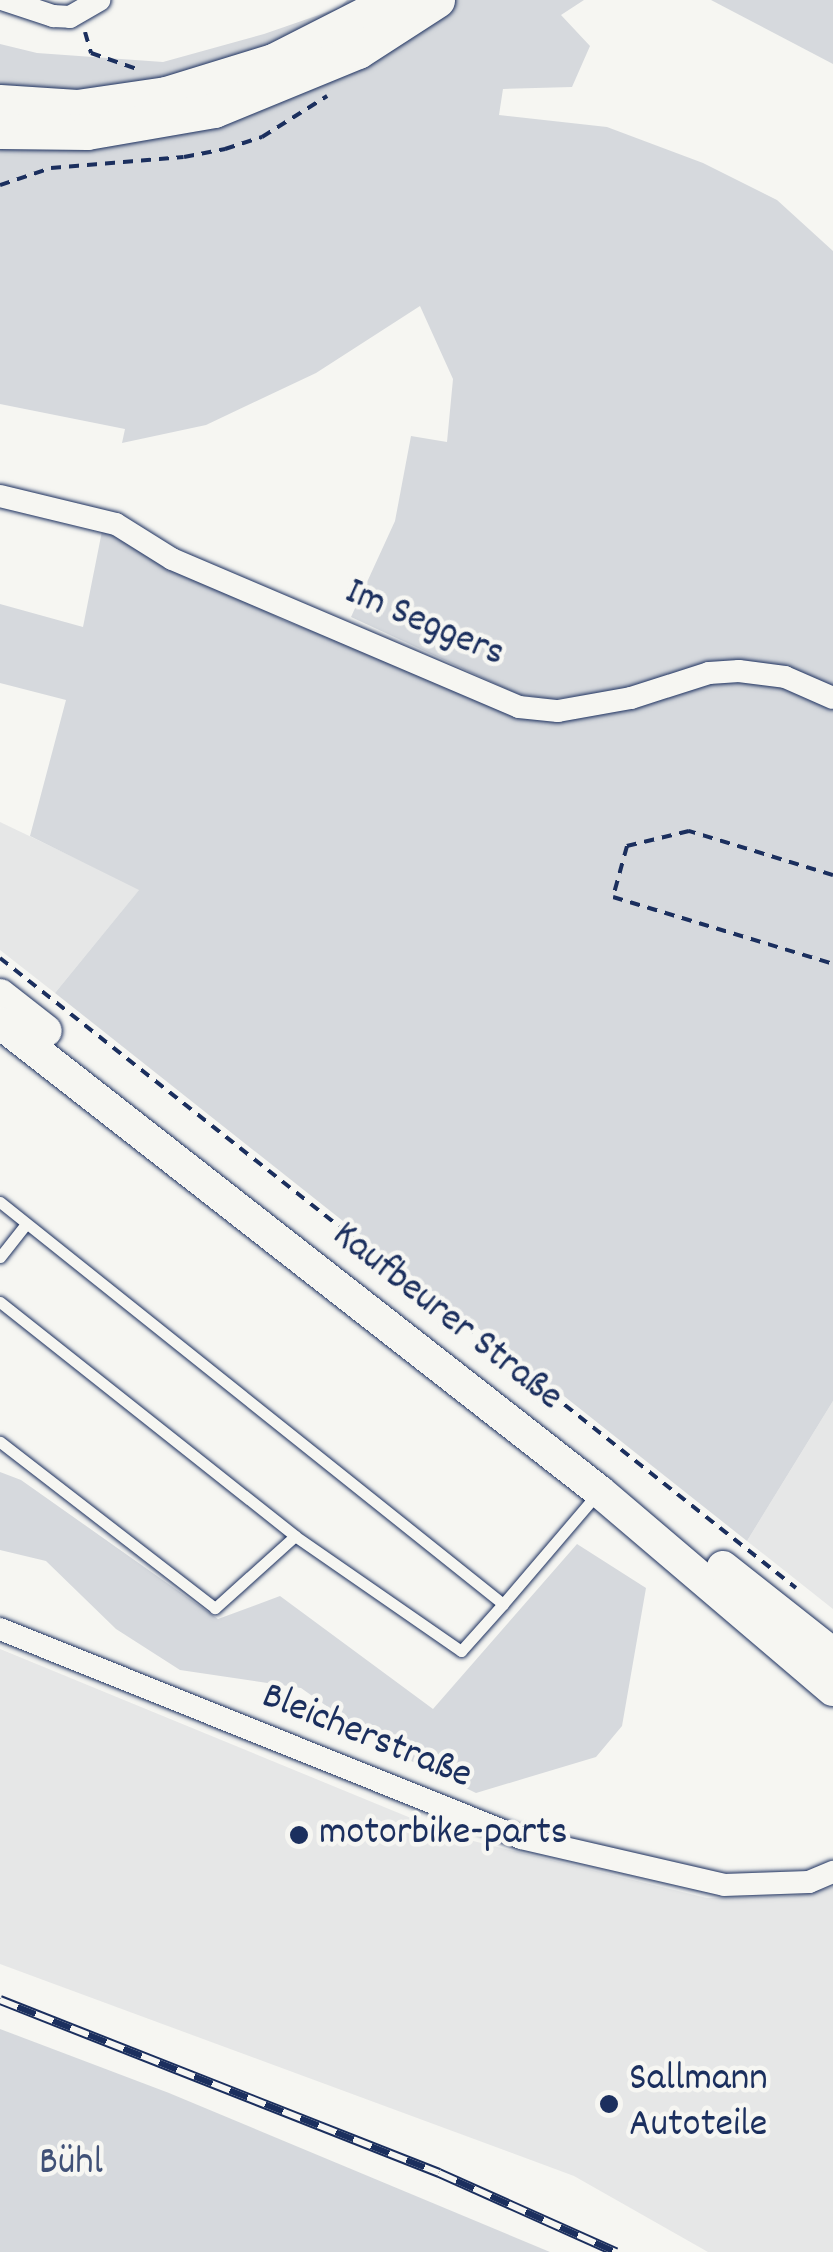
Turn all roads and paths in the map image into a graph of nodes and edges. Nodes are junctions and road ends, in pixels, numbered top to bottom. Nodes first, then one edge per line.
1 (5, 0) edge
2 (393, 0) edge
3 (436, 0) edge
4 (90, 6) edge
5 (166, 94) junction
6 (0, 102) edge
7 (0, 131) edge
8 (0, 496) edge
9 (833, 698) edge
10 (833, 875) edge
11 (0, 958) edge
12 (833, 964) edge
13 (0, 995) edge
14 (0, 1023) edge
15 (0, 1202) edge
16 (26, 1224) junction
17 (0, 1257) edge
18 (0, 1302) edge
19 (0, 1442) edge
20 (598, 1491) junction
21 (295, 1536) junction
22 (806, 1596) dead end
23 (504, 1604) junction
24 (0, 1629) edge
25 (833, 1654) edge
26 (833, 1690) edge
27 (833, 1872) edge

1 - 4 street
2 - 5 main road
3 - 7 main road
4 - 5 path
5 - 6 main road
8 - 9 street, Im Seggers
10 - 12 path
11 - 22 path
13 - 25 main road, Kaufbeurer Straße
14 - 20 main road, Kaufbeurer Straße
15 - 16 lane
16 - 17 lane
16 - 23 lane
18 - 21 lane
19 - 21 lane
20 - 23 lane
20 - 26 main road, Kaufbeurer Straße
21 - 23 lane
24 - 27 street, Bleicherstraße

